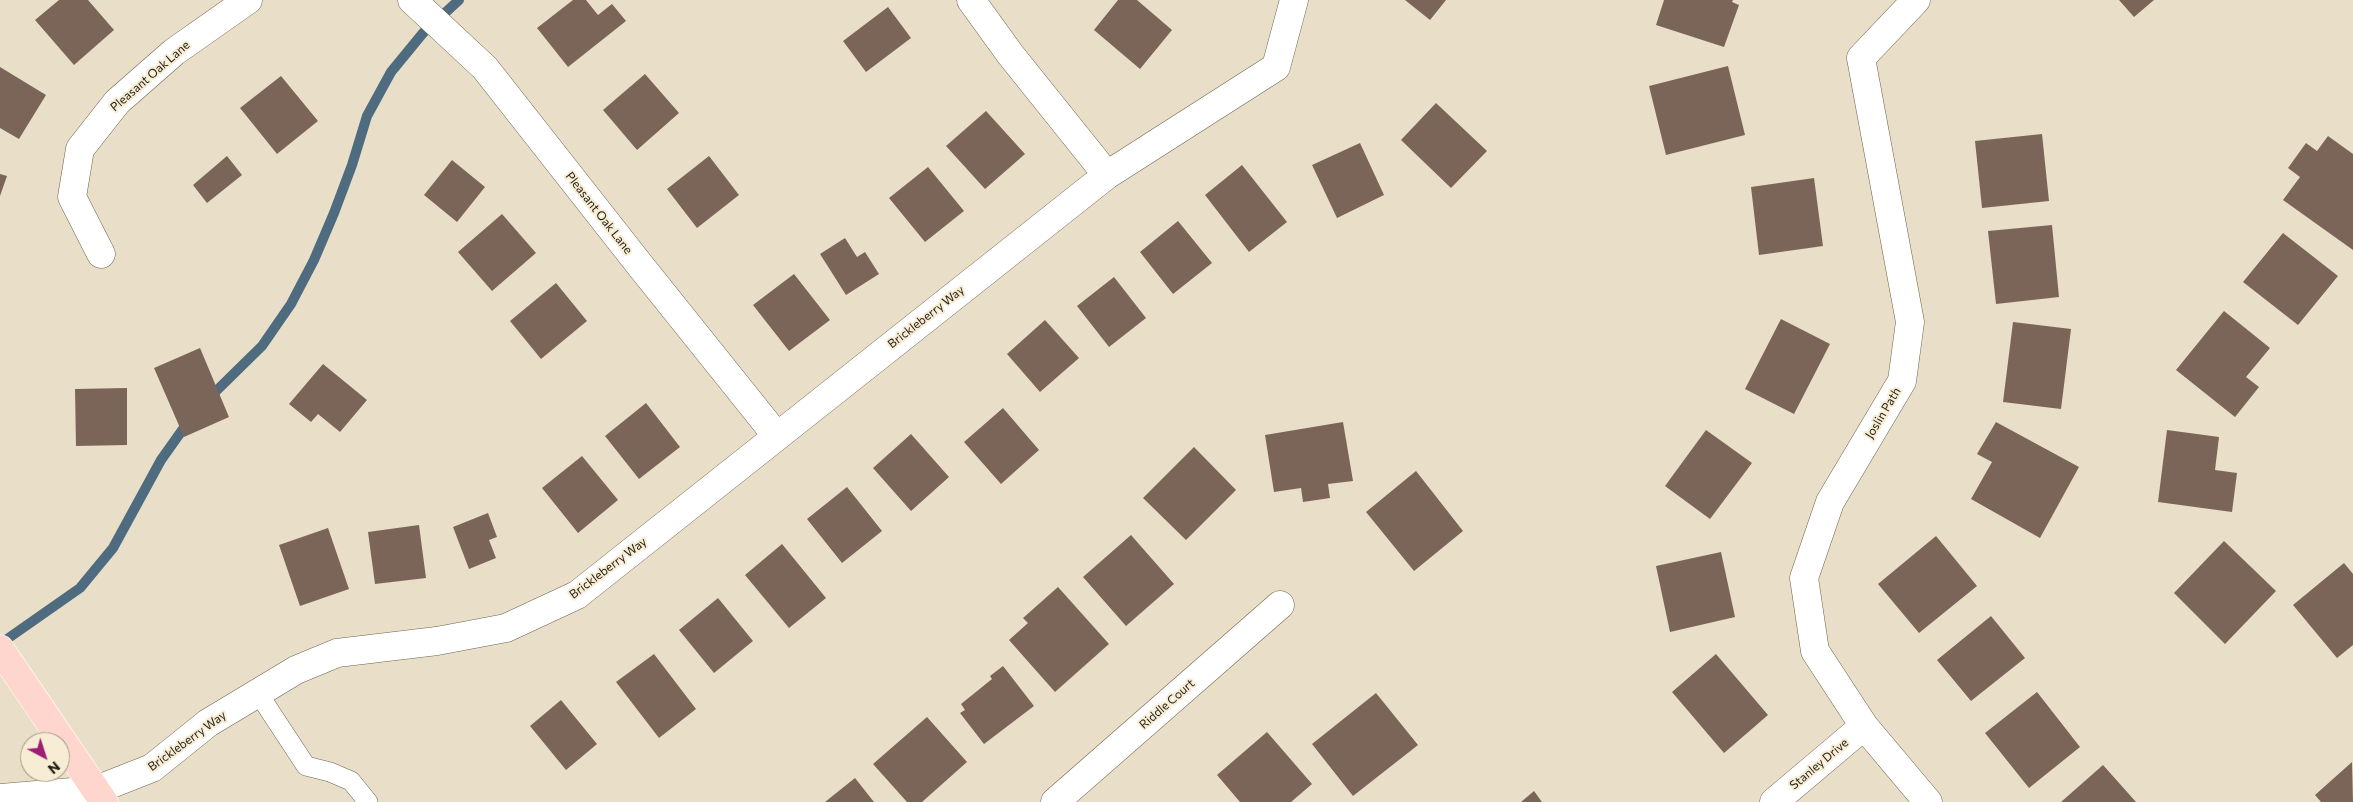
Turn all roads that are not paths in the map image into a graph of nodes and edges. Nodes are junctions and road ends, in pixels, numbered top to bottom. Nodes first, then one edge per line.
1 (248, 0) edge
2 (412, 0) edge
3 (971, 0) edge
4 (1294, 0) edge
5 (1916, 0) edge
6 (1107, 175) junction
7 (101, 254) dead end
8 (776, 435) junction
9 (1280, 605) dead end
10 (0, 649) edge
11 (258, 693) junction
12 (1864, 726) junction
13 (100, 796) edge
14 (0, 798) edge
15 (368, 802) edge
16 (1055, 802) edge
17 (1774, 802) edge
18 (1928, 802) edge

1 - 7 street, Pleasant Oak Lane
2 - 8 street, Pleasant Oak Lane
3 - 6 street
4 - 6 street, Brickleberry Way
5 - 12 street, Joslin Path
6 - 8 street, Brickleberry Way
8 - 11 street, Brickleberry Way
9 - 16 street, Riddle Court
10 - 13 main road
11 - 13 street, Brickleberry Way
11 - 15 lane
12 - 17 street, Stanley Drive
12 - 18 street, Joslin Path
13 - 14 street, Brickleberry Way

